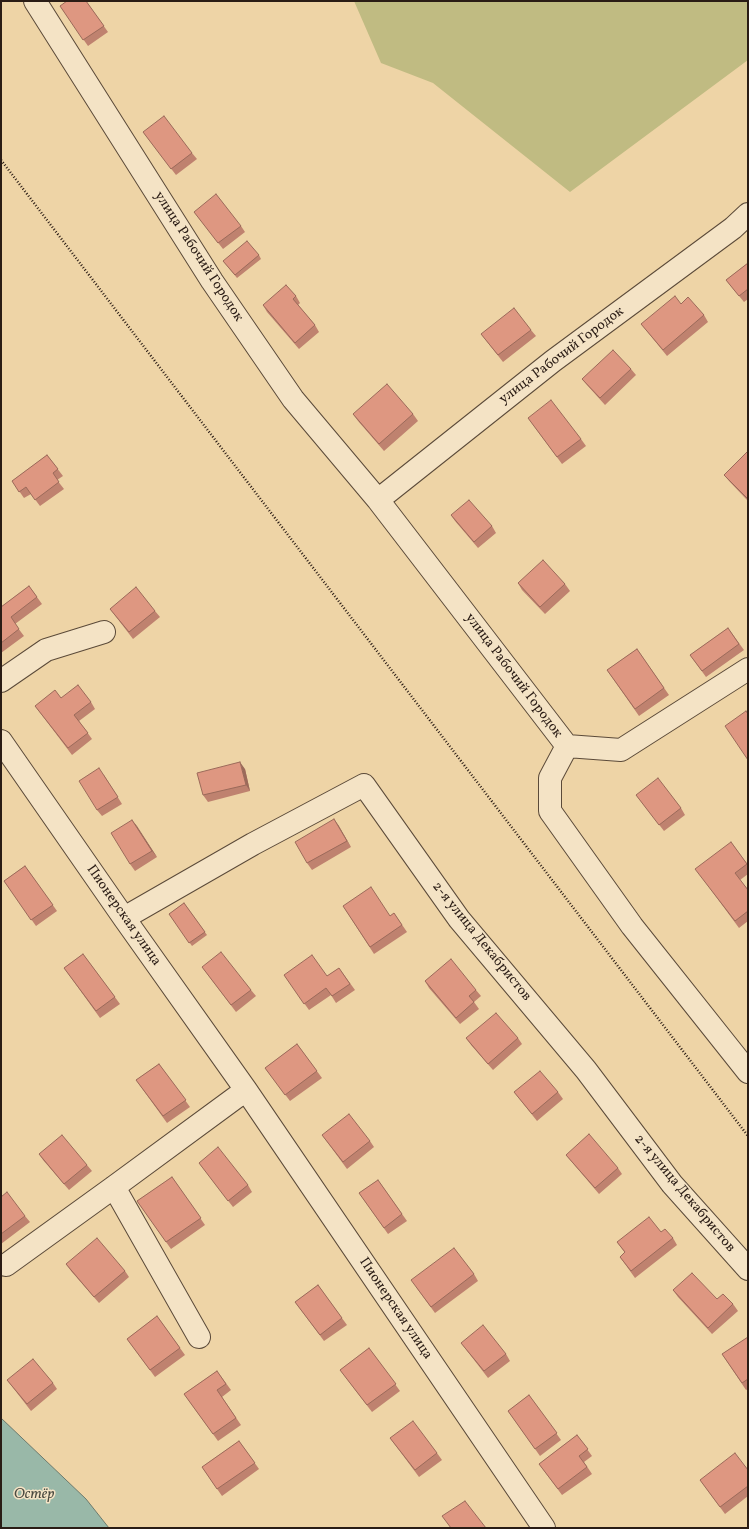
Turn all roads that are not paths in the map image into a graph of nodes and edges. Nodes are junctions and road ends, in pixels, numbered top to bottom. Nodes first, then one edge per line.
1 (35, 1) edge
2 (748, 214) edge
3 (378, 500) junction
4 (104, 632) dead end
5 (748, 669) edge
6 (1, 681) edge
7 (1, 741) edge
8 (567, 746) junction
9 (124, 918) junction
10 (748, 1072) edge
11 (246, 1090) junction
12 (114, 1187) junction
13 (6, 1265) dead end
14 (748, 1269) edge
15 (199, 1337) dead end
16 (544, 1528) edge

1 - 3 street, улица Рабочий Городок
2 - 3 street, улица Рабочий Городок
3 - 8 street, улица Рабочий Городок
4 - 6 street
5 - 8 street, улица Рабочий Городок
7 - 9 street, Пионерская улица
8 - 10 street
9 - 11 street, Пионерская улица
9 - 14 street, 2-я улица Декабристов
11 - 12 street
11 - 16 street, Пионерская улица
12 - 13 street
12 - 15 street

